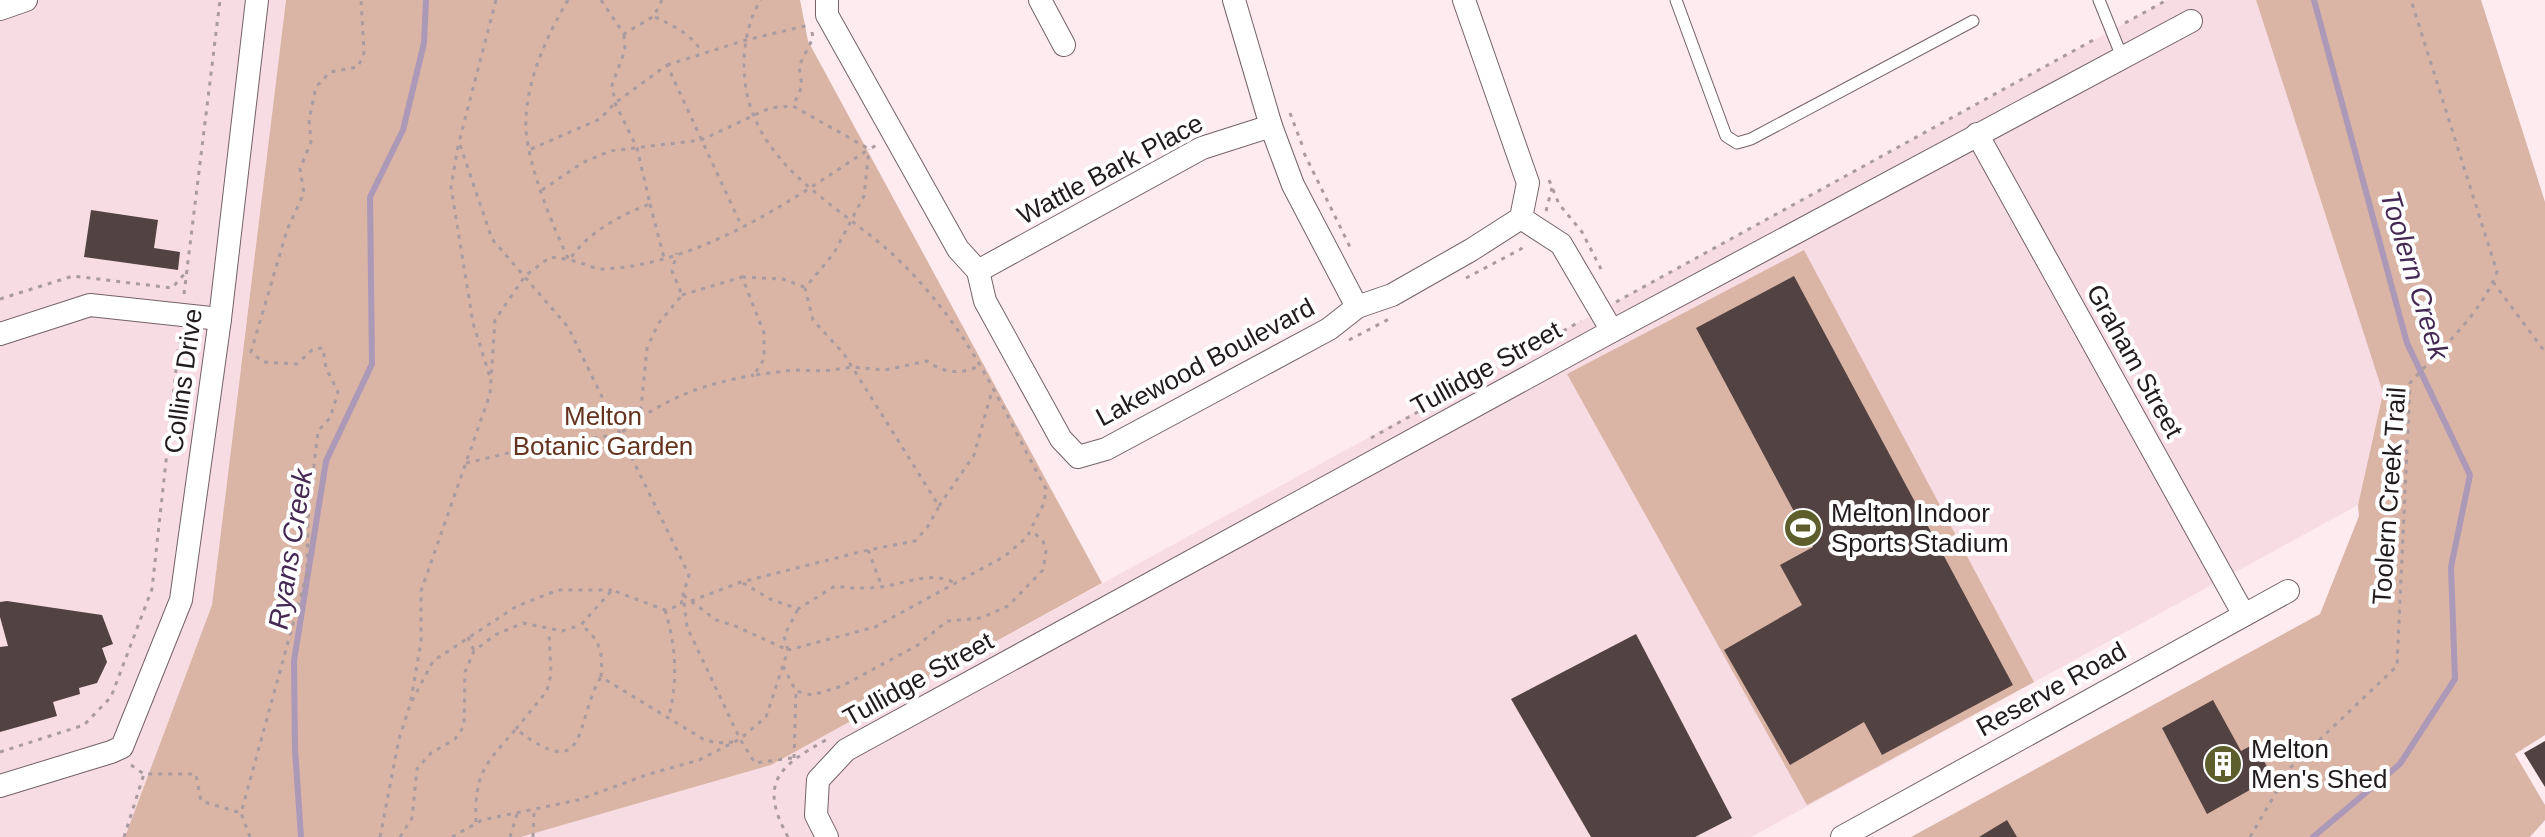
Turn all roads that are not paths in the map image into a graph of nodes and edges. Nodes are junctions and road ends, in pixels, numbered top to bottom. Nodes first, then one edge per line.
1 (26, 0) edge
2 (257, 0) edge
3 (827, 0) edge
4 (1040, 0) edge
5 (1234, 0) edge
6 (1464, 0) edge
7 (1676, 0) edge
8 (2099, 0) edge
9 (0, 9) edge
10 (1973, 21) dead end
11 (2191, 21) dead end
12 (1064, 45) dead end
13 (2122, 57) junction
14 (1271, 126) junction
15 (1977, 134) junction
16 (1528, 222) junction
17 (978, 271) junction
18 (1373, 309) junction
19 (220, 319) junction
20 (1612, 331) junction
21 (0, 334) edge
22 (2288, 591) dead end
23 (2244, 615) junction
24 (0, 786) edge
25 (827, 837) edge
26 (1842, 837) edge

1 - 9 street
2 - 19 street, Collins Drive
3 - 17 street, Lakewood Boulevard
4 - 12 street
5 - 14 street
6 - 16 street
7 - 10 lane
8 - 13 lane
11 - 13 street, Tullidge Street
13 - 15 street, Tullidge Street
14 - 17 street, Wattle Bark Place
14 - 18 street
15 - 20 street, Tullidge Street
15 - 23 street, Graham Street
16 - 18 street, Lakewood Boulevard
16 - 20 street
17 - 18 street, Lakewood Boulevard
19 - 21 street
19 - 24 street, Collins Drive
20 - 25 street, Tullidge Street
22 - 23 street, Reserve Road
23 - 26 street, Reserve Road

